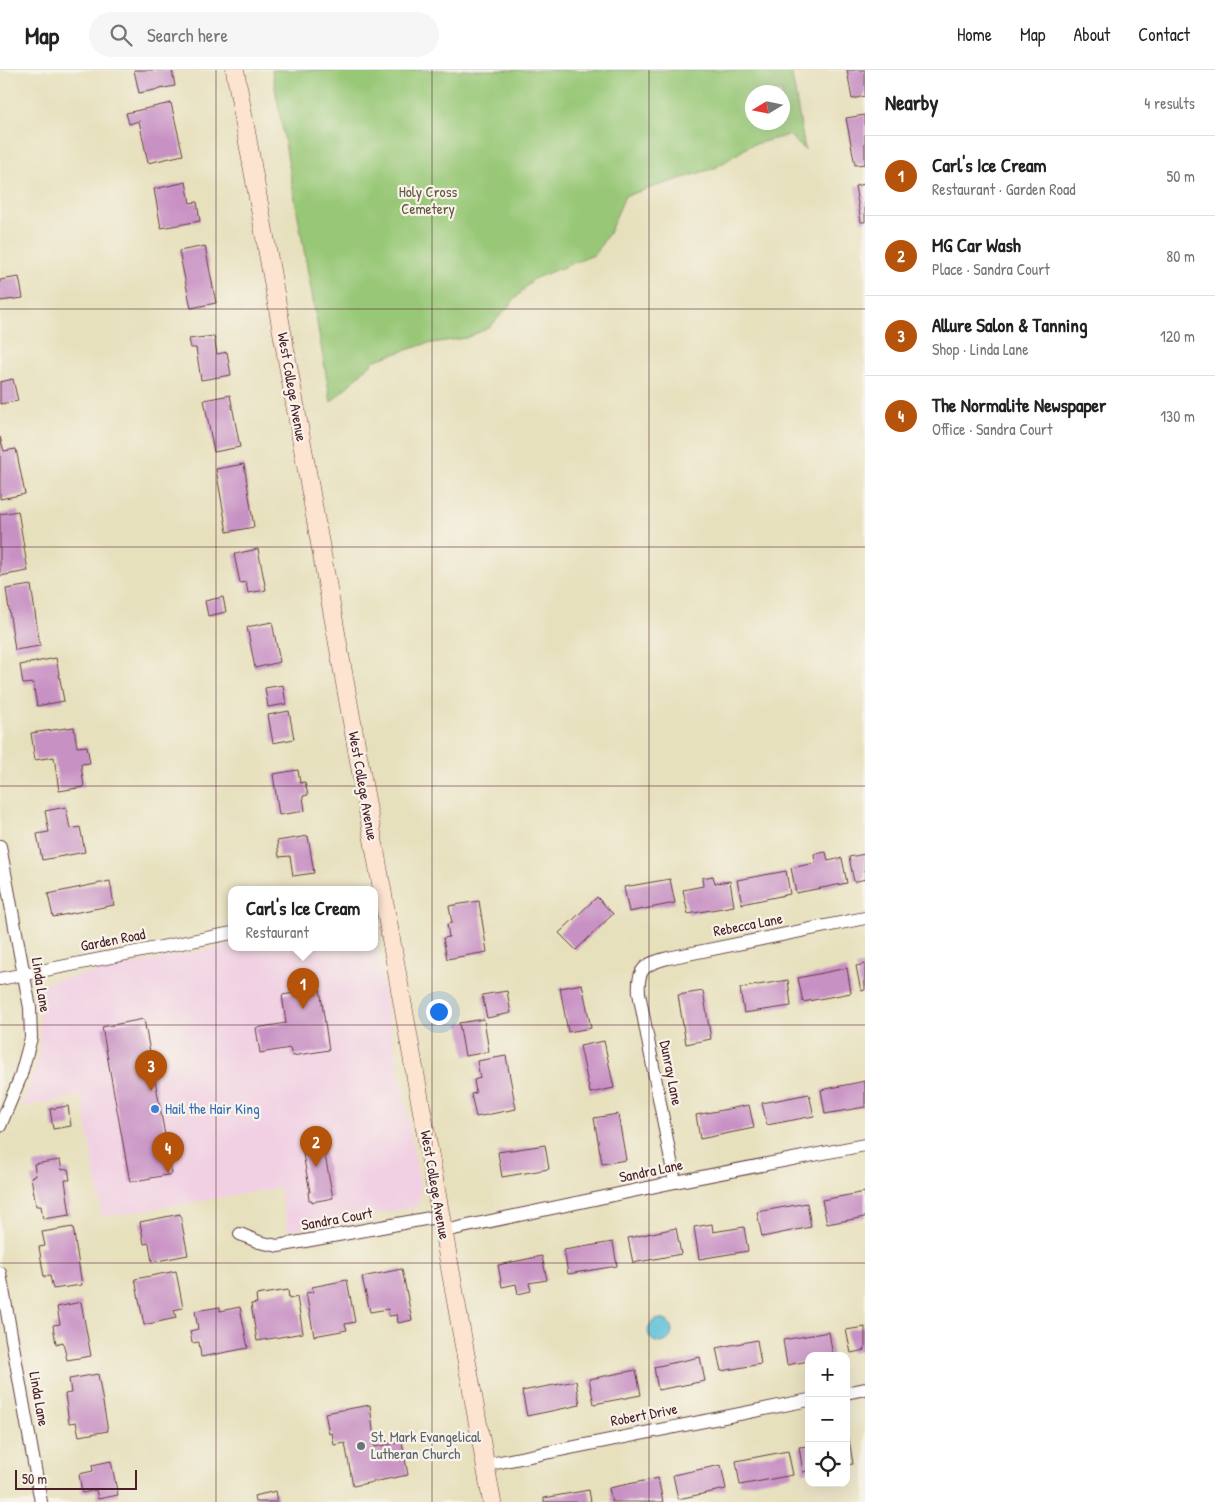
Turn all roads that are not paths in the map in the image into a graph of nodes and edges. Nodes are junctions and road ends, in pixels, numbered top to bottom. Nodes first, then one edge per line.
1 (235, 70) edge
2 (0, 846) edge
3 (376, 886) edge
4 (380, 907) edge
5 (865, 918) edge
6 (228, 933) edge
7 (642, 971) joint
8 (23, 974) junction
9 (0, 979) edge
10 (0, 1126) edge
11 (865, 1145) edge
12 (675, 1182) junction
13 (442, 1224) junction
14 (240, 1234) dead end
15 (0, 1273) edge
16 (865, 1389) edge
17 (850, 1392) edge
18 (805, 1401) edge
19 (485, 1465) junction
20 (41, 1502) edge
21 (492, 1502) edge

1 - 3 main road, West College Avenue
2 - 8 street, Linda Lane
4 - 13 main road, West College Avenue
5 - 7 street, Rebecca Lane
6 - 8 street, Garden Road
7 - 12 street, Dunray Lane
8 - 9 street, Garden Road
8 - 10 street, Linda Lane
11 - 12 street, Sandra Lane
12 - 13 street, Sandra Lane
13 - 14 street, Sandra Court
13 - 19 main road, West College Avenue
15 - 20 street, Linda Lane
16 - 17 street
18 - 19 street, Robert Drive
19 - 21 main road, West College Avenue

